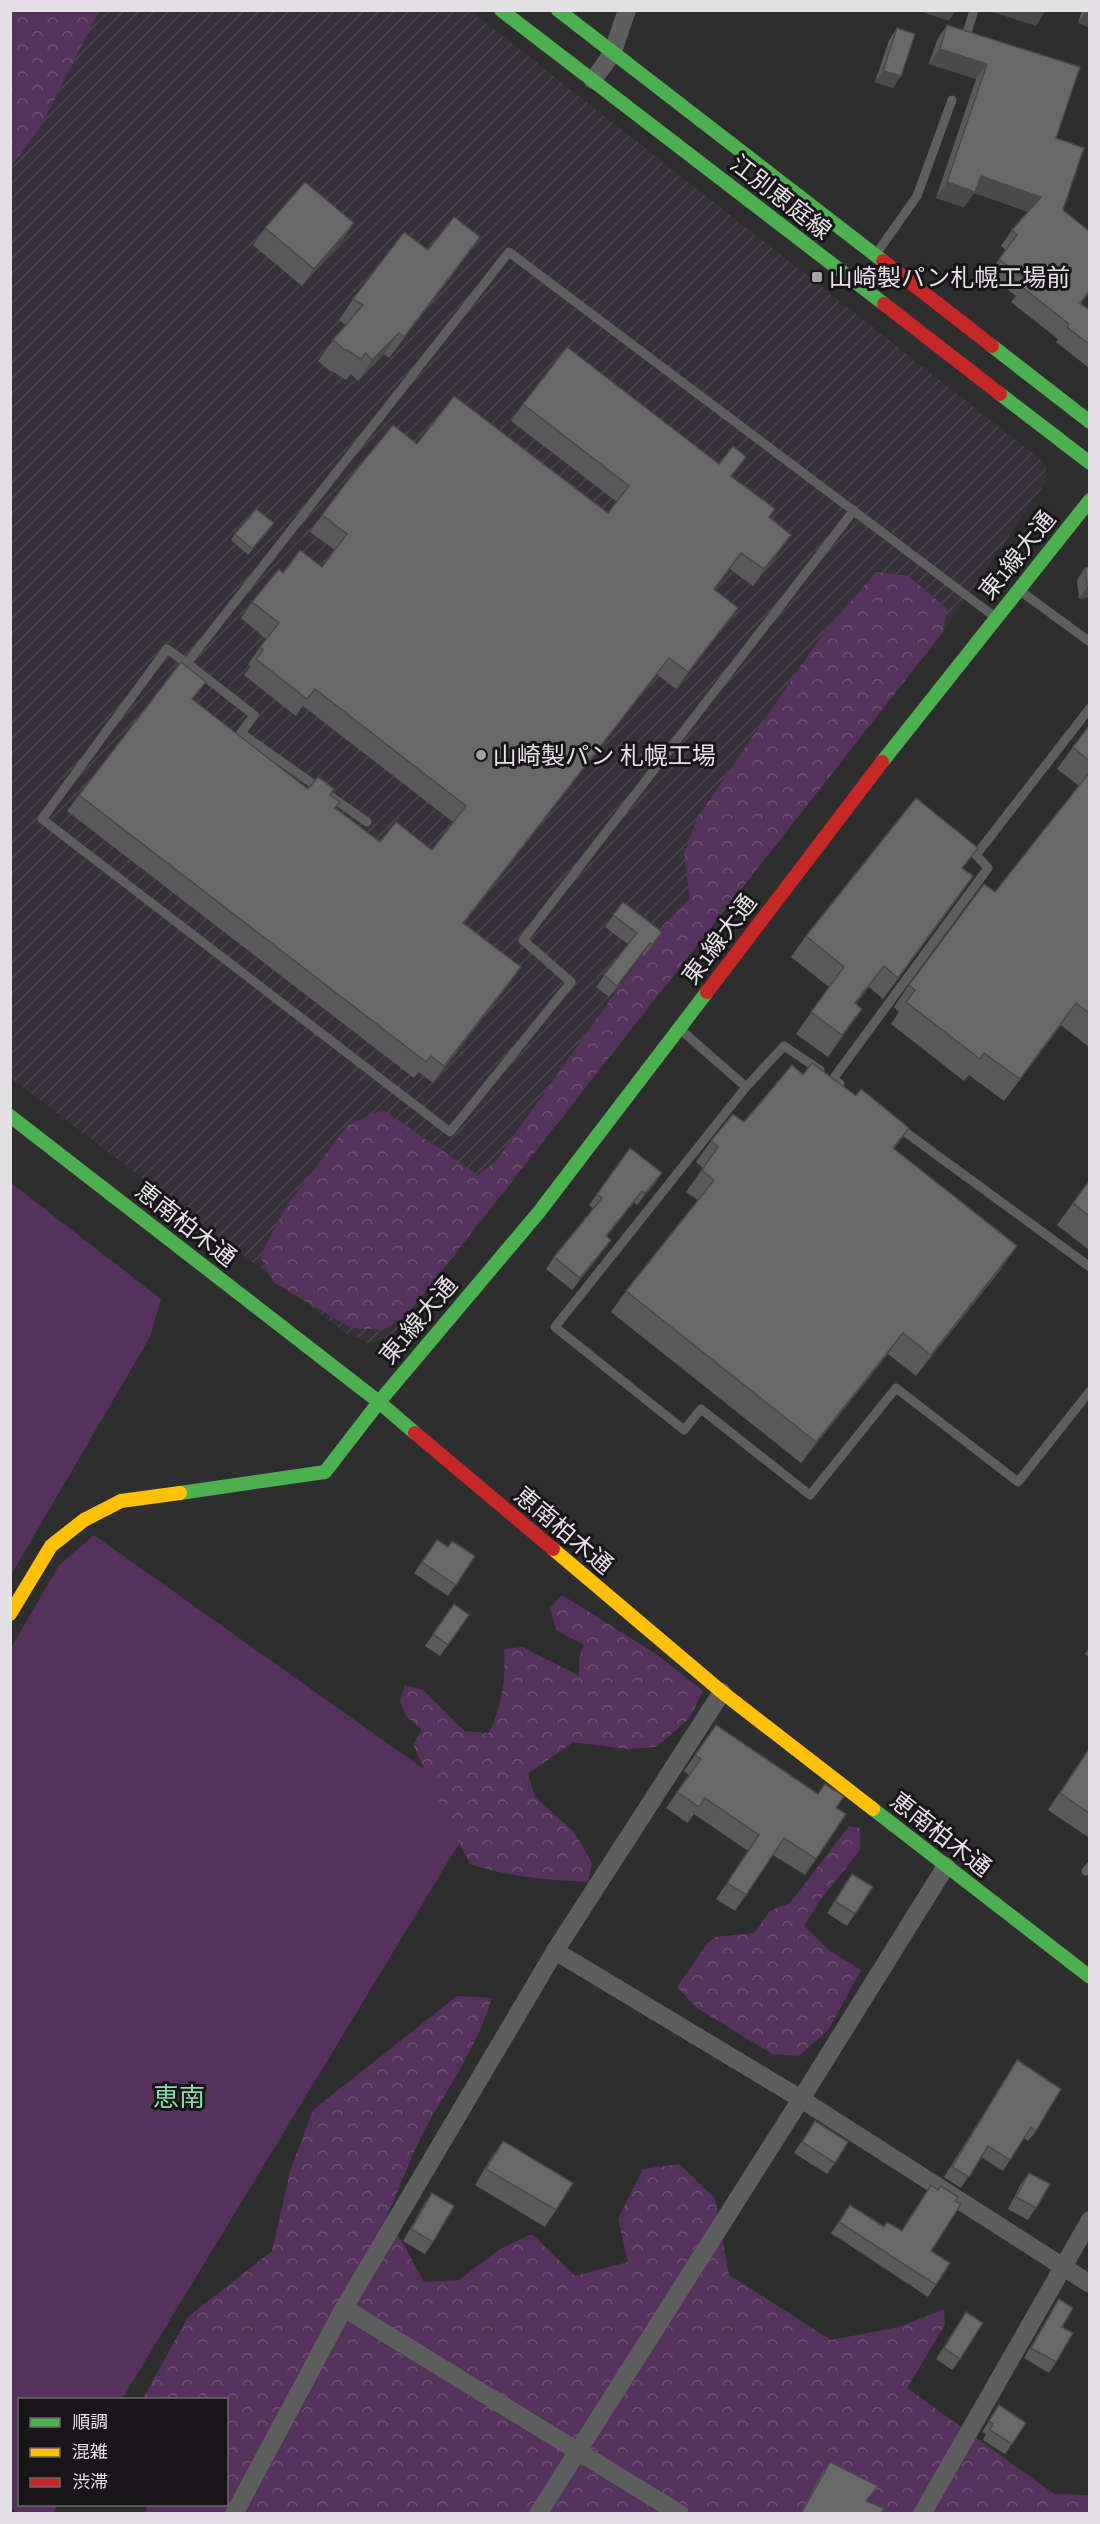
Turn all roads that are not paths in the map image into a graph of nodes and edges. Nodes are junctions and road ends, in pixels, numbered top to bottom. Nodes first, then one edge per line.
1 (501, 10) edge
2 (558, 10) edge
3 (627, 10) edge
4 (974, 10) edge
5 (967, 33) edge
6 (612, 54) junction
7 (593, 81) junction
8 (952, 100) dead end
9 (874, 256) junction
10 (1089, 422) edge
11 (1089, 464) edge
12 (1089, 500) edge
13 (854, 510) junction
14 (1019, 590) junction
15 (995, 617) junction
16 (1089, 642) edge
17 (186, 663) junction
18 (1089, 708) edge
19 (367, 822) dead end
20 (679, 1028) junction
21 (833, 1078) junction
22 (746, 1087) junction
23 (852, 1092) edge
24 (10, 1116) edge
25 (890, 1120) edge
26 (1089, 1267) edge
27 (1089, 1391) edge
28 (379, 1402) junction
29 (10, 1614) edge
30 (722, 1692) junction
31 (946, 1866) junction
32 (555, 1952) junction
33 (1089, 1977) edge
34 (801, 2099) junction
35 (1089, 2220) edge
36 (1062, 2267) junction
37 (1089, 2284) edge
38 (344, 2307) junction
39 (579, 2451) junction
40 (234, 2514) edge
41 (538, 2514) edge
42 (680, 2514) edge
43 (922, 2514) edge

1 - 7 street, 江別恵庭線
2 - 6 street, 江別恵庭線
3 - 6 street
4 - 5 lane
6 - 7 street
6 - 9 street, 江別恵庭線
7 - 11 street, 江別恵庭線
8 - 9 lane
9 - 10 street, 江別恵庭線
12 - 14 street, 東1線大通
13 - 15 lane
13 - 17 lane
13 - 17 lane
14 - 15 street, 東1線大通
14 - 16 lane
15 - 20 street, 東1線大通
17 - 19 lane
18 - 21 lane
20 - 22 lane
20 - 28 street, 東1線大通
21 - 22 lane
21 - 23 lane
22 - 27 lane
24 - 28 street, 恵南柏木通
25 - 26 lane
28 - 29 street, 東1線大通
28 - 30 street, 恵南柏木通
30 - 31 street, 恵南柏木通
30 - 32 street
31 - 33 street, 恵南柏木通
31 - 34 street
32 - 34 street
32 - 38 street
34 - 36 street
34 - 39 street
35 - 36 street
36 - 37 street
36 - 43 street
38 - 39 street
38 - 40 street
39 - 41 street
39 - 42 street

